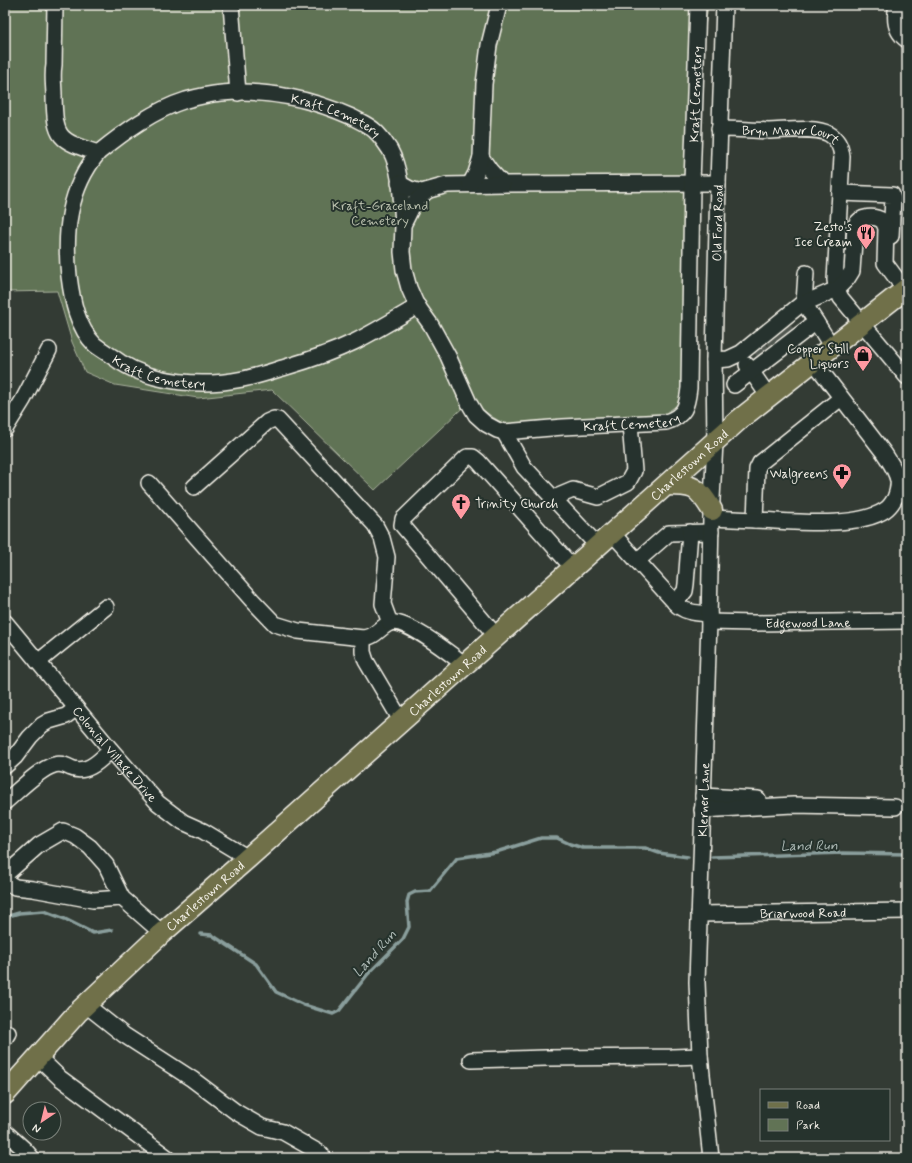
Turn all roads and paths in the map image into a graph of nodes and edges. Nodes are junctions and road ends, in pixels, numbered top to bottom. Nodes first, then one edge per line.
1 (55, 5) edge
2 (231, 5) edge
3 (499, 5) edge
4 (698, 5) edge
5 (724, 5) edge
6 (897, 5) edge
7 (907, 40) edge
8 (238, 93) junction
9 (719, 129) junction
10 (98, 153) junction
11 (481, 157) junction
12 (399, 183) junction
13 (692, 183) junction
14 (718, 183) junction
15 (470, 184) junction
16 (503, 184) junction
17 (426, 191) junction
18 (840, 193) junction
19 (403, 225) junction
20 (806, 273) dead end
21 (901, 284) edge
22 (837, 289) junction
23 (804, 303) junction
24 (418, 306) junction
25 (816, 322) junction
26 (863, 323) junction
27 (781, 337) junction
28 (832, 347) junction
29 (49, 350) dead end
30 (763, 351) junction
31 (740, 354) junction
32 (714, 360) junction
33 (814, 362) junction
34 (752, 372) junction
35 (907, 377) edge
36 (734, 385) dead end
37 (769, 397) junction
38 (841, 398) junction
39 (630, 424) junction
40 (5, 429) edge
41 (504, 432) junction
42 (715, 442) junction
43 (149, 484) dead end
44 (667, 485) junction
45 (194, 487) dead end
46 (554, 498) junction
47 (711, 520) junction
48 (755, 520) junction
49 (690, 532) junction
50 (605, 540) junction
51 (637, 561) junction
52 (573, 568) junction
53 (675, 603) junction
54 (106, 607) dead end
55 (709, 618) junction
56 (907, 621) edge
57 (5, 622) edge
58 (390, 623) junction
59 (497, 637) junction
60 (363, 638) junction
61 (38, 662) junction
62 (466, 664) junction
63 (76, 708) junction
64 (402, 722) junction
65 (111, 750) junction
66 (5, 766) edge
67 (786, 800) dead end
68 (5, 802) edge
69 (703, 803) junction
70 (895, 807) dead end
71 (248, 858) junction
72 (5, 875) edge
73 (5, 881) edge
74 (122, 898) junction
75 (907, 911) edge
76 (699, 914) junction
77 (162, 933) junction
78 (86, 1005) junction
79 (38, 1056) junction
80 (700, 1056) junction
81 (472, 1060) dead end
82 (8, 1084) edge
83 (5, 1132) edge
84 (32, 1158) edge
85 (168, 1158) edge
86 (324, 1158) edge
87 (711, 1158) edge

1 - 10 street
2 - 8 street
3 - 11 street
4 - 13 street, Kraft Cemetery
5 - 9 street, Old Ford Road
6 - 7 street
8 - 10 street, Kraft Cemetery
8 - 12 street, Kraft Cemetery
9 - 14 street, Old Ford Road
9 - 18 street, Bryn Mawr Court
10 - 24 street, Kraft Cemetery
11 - 15 street
11 - 16 street
12 - 17 street
12 - 19 street, Kraft Cemetery
13 - 14 street
13 - 16 street
13 - 39 street, Kraft Cemetery
14 - 32 street, Old Ford Road
15 - 16 street
15 - 17 street
17 - 19 street, Kraft Cemetery
18 - 21 street
18 - 22 street, Bryn Mawr Court
19 - 24 street, Kraft Cemetery
20 - 23 street
21 - 22 street
21 - 26 main road, Charlestown Road
22 - 23 street
22 - 26 street, Bryn Mawr Court
23 - 25 street
23 - 27 street
24 - 41 street, Kraft Cemetery
25 - 27 street
25 - 28 street
26 - 28 main road, Charlestown Road
26 - 35 street, Bryn Mawr Court
27 - 30 street
27 - 30 street
28 - 33 main road, Charlestown Road
29 - 40 street
30 - 31 street
30 - 34 street
31 - 32 street
31 - 34 street
32 - 42 street, Old Ford Road
33 - 37 main road, Charlestown Road
33 - 38 street
34 - 36 street
34 - 37 street
37 - 42 main road, Charlestown Road
38 - 48 street
38 - 48 street
39 - 41 street, Kraft Cemetery
39 - 46 street
41 - 46 street, Edgewood Lane
42 - 44 main road, Charlestown Road
42 - 47 street, Klerner Lane
43 - 60 street
44 - 47 main road
44 - 50 main road, Charlestown Road
45 - 58 street
46 - 50 street, Edgewood Lane
47 - 48 street
47 - 49 street
47 - 55 street, Klerner Lane
49 - 51 street
49 - 53 street
50 - 51 street, Edgewood Lane
50 - 52 main road, Charlestown Road
51 - 53 street, Edgewood Lane
52 - 59 main road, Charlestown Road
52 - 59 street
53 - 55 street, Edgewood Lane
54 - 61 street
55 - 56 street, Edgewood Lane
55 - 69 street, Klerner Lane
57 - 61 street, Colonial Village Drive
58 - 60 street
58 - 62 street
59 - 62 main road, Charlestown Road
60 - 64 street
61 - 63 street, Colonial Village Drive
62 - 64 main road, Charlestown Road
63 - 65 street, Colonial Village Drive
63 - 66 street
64 - 71 main road, Charlestown Road
65 - 68 street
65 - 71 street, Colonial Village Drive
67 - 69 street
69 - 70 street
69 - 76 street, Klerner Lane
71 - 77 main road, Charlestown Road
72 - 74 street
73 - 74 street
74 - 77 street
75 - 76 street, Briarwood Road
76 - 80 street, Klerner Lane
77 - 78 main road, Charlestown Road
78 - 79 main road, Charlestown Road
78 - 86 street
79 - 82 main road, Charlestown Road
79 - 85 street
80 - 81 street
80 - 87 street, Klerner Lane
83 - 84 street

